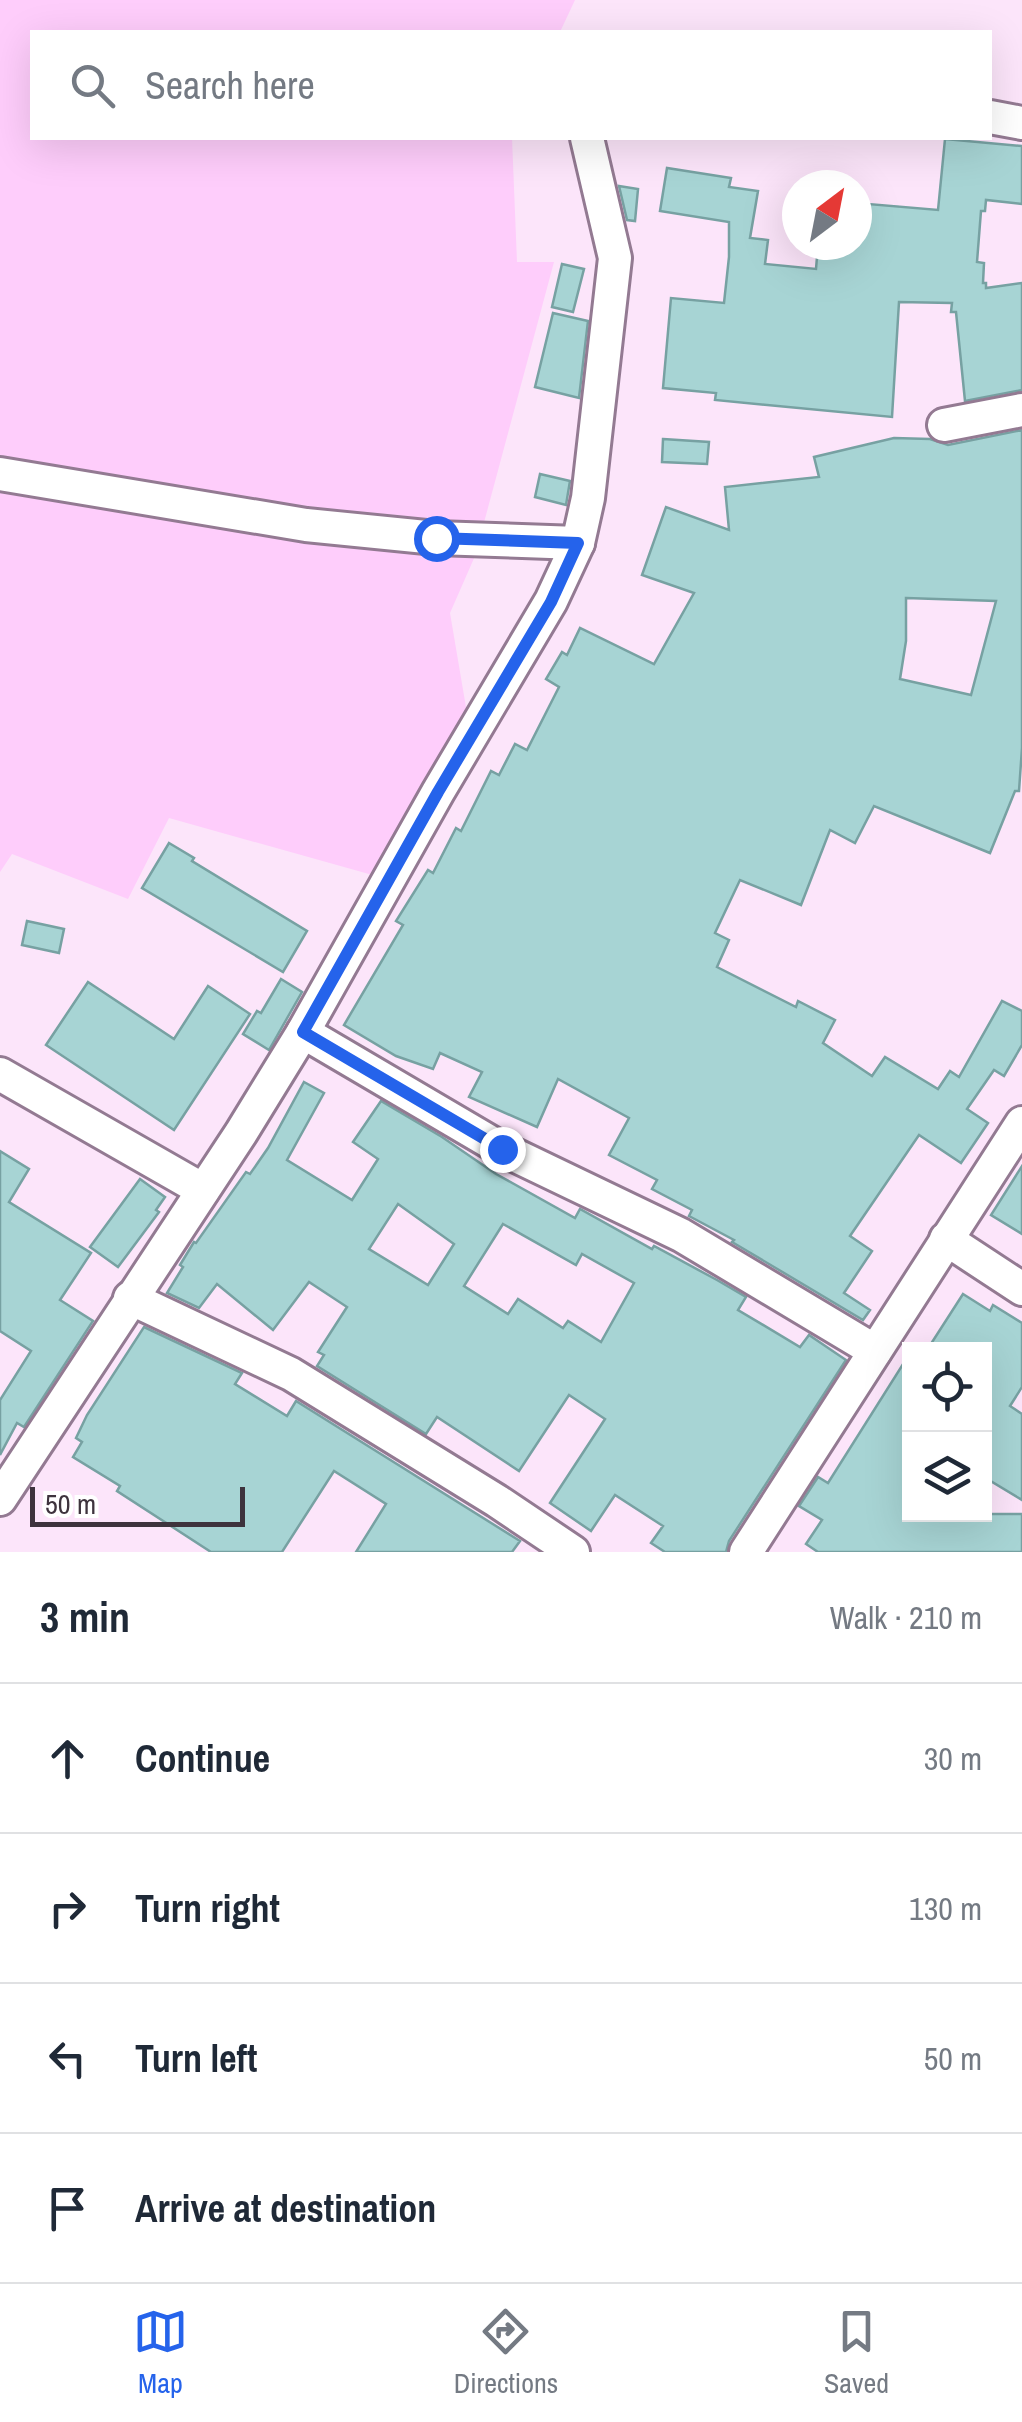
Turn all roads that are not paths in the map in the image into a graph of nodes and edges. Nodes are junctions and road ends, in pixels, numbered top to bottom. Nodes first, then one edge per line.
1 (992, 116) edge
2 (1022, 123) edge
3 (587, 140) edge
4 (1022, 410) edge
5 (944, 425) dead end
6 (0, 474) edge
7 (578, 543) junction
8 (303, 1032) junction
9 (0, 1074) edge
10 (1022, 1123) edge
11 (203, 1190) junction
12 (946, 1239) junction
13 (1022, 1289) edge
14 (130, 1298) junction
15 (876, 1351) junction
16 (0, 1499) edge
17 (761, 1547) edge
18 (573, 1552) edge

1 - 2 street
3 - 7 street
4 - 5 street
6 - 7 street
7 - 8 street
8 - 11 street
8 - 15 street
9 - 11 street
10 - 12 street
11 - 14 street
12 - 13 street
12 - 15 street
14 - 16 street
14 - 18 street
15 - 17 street

